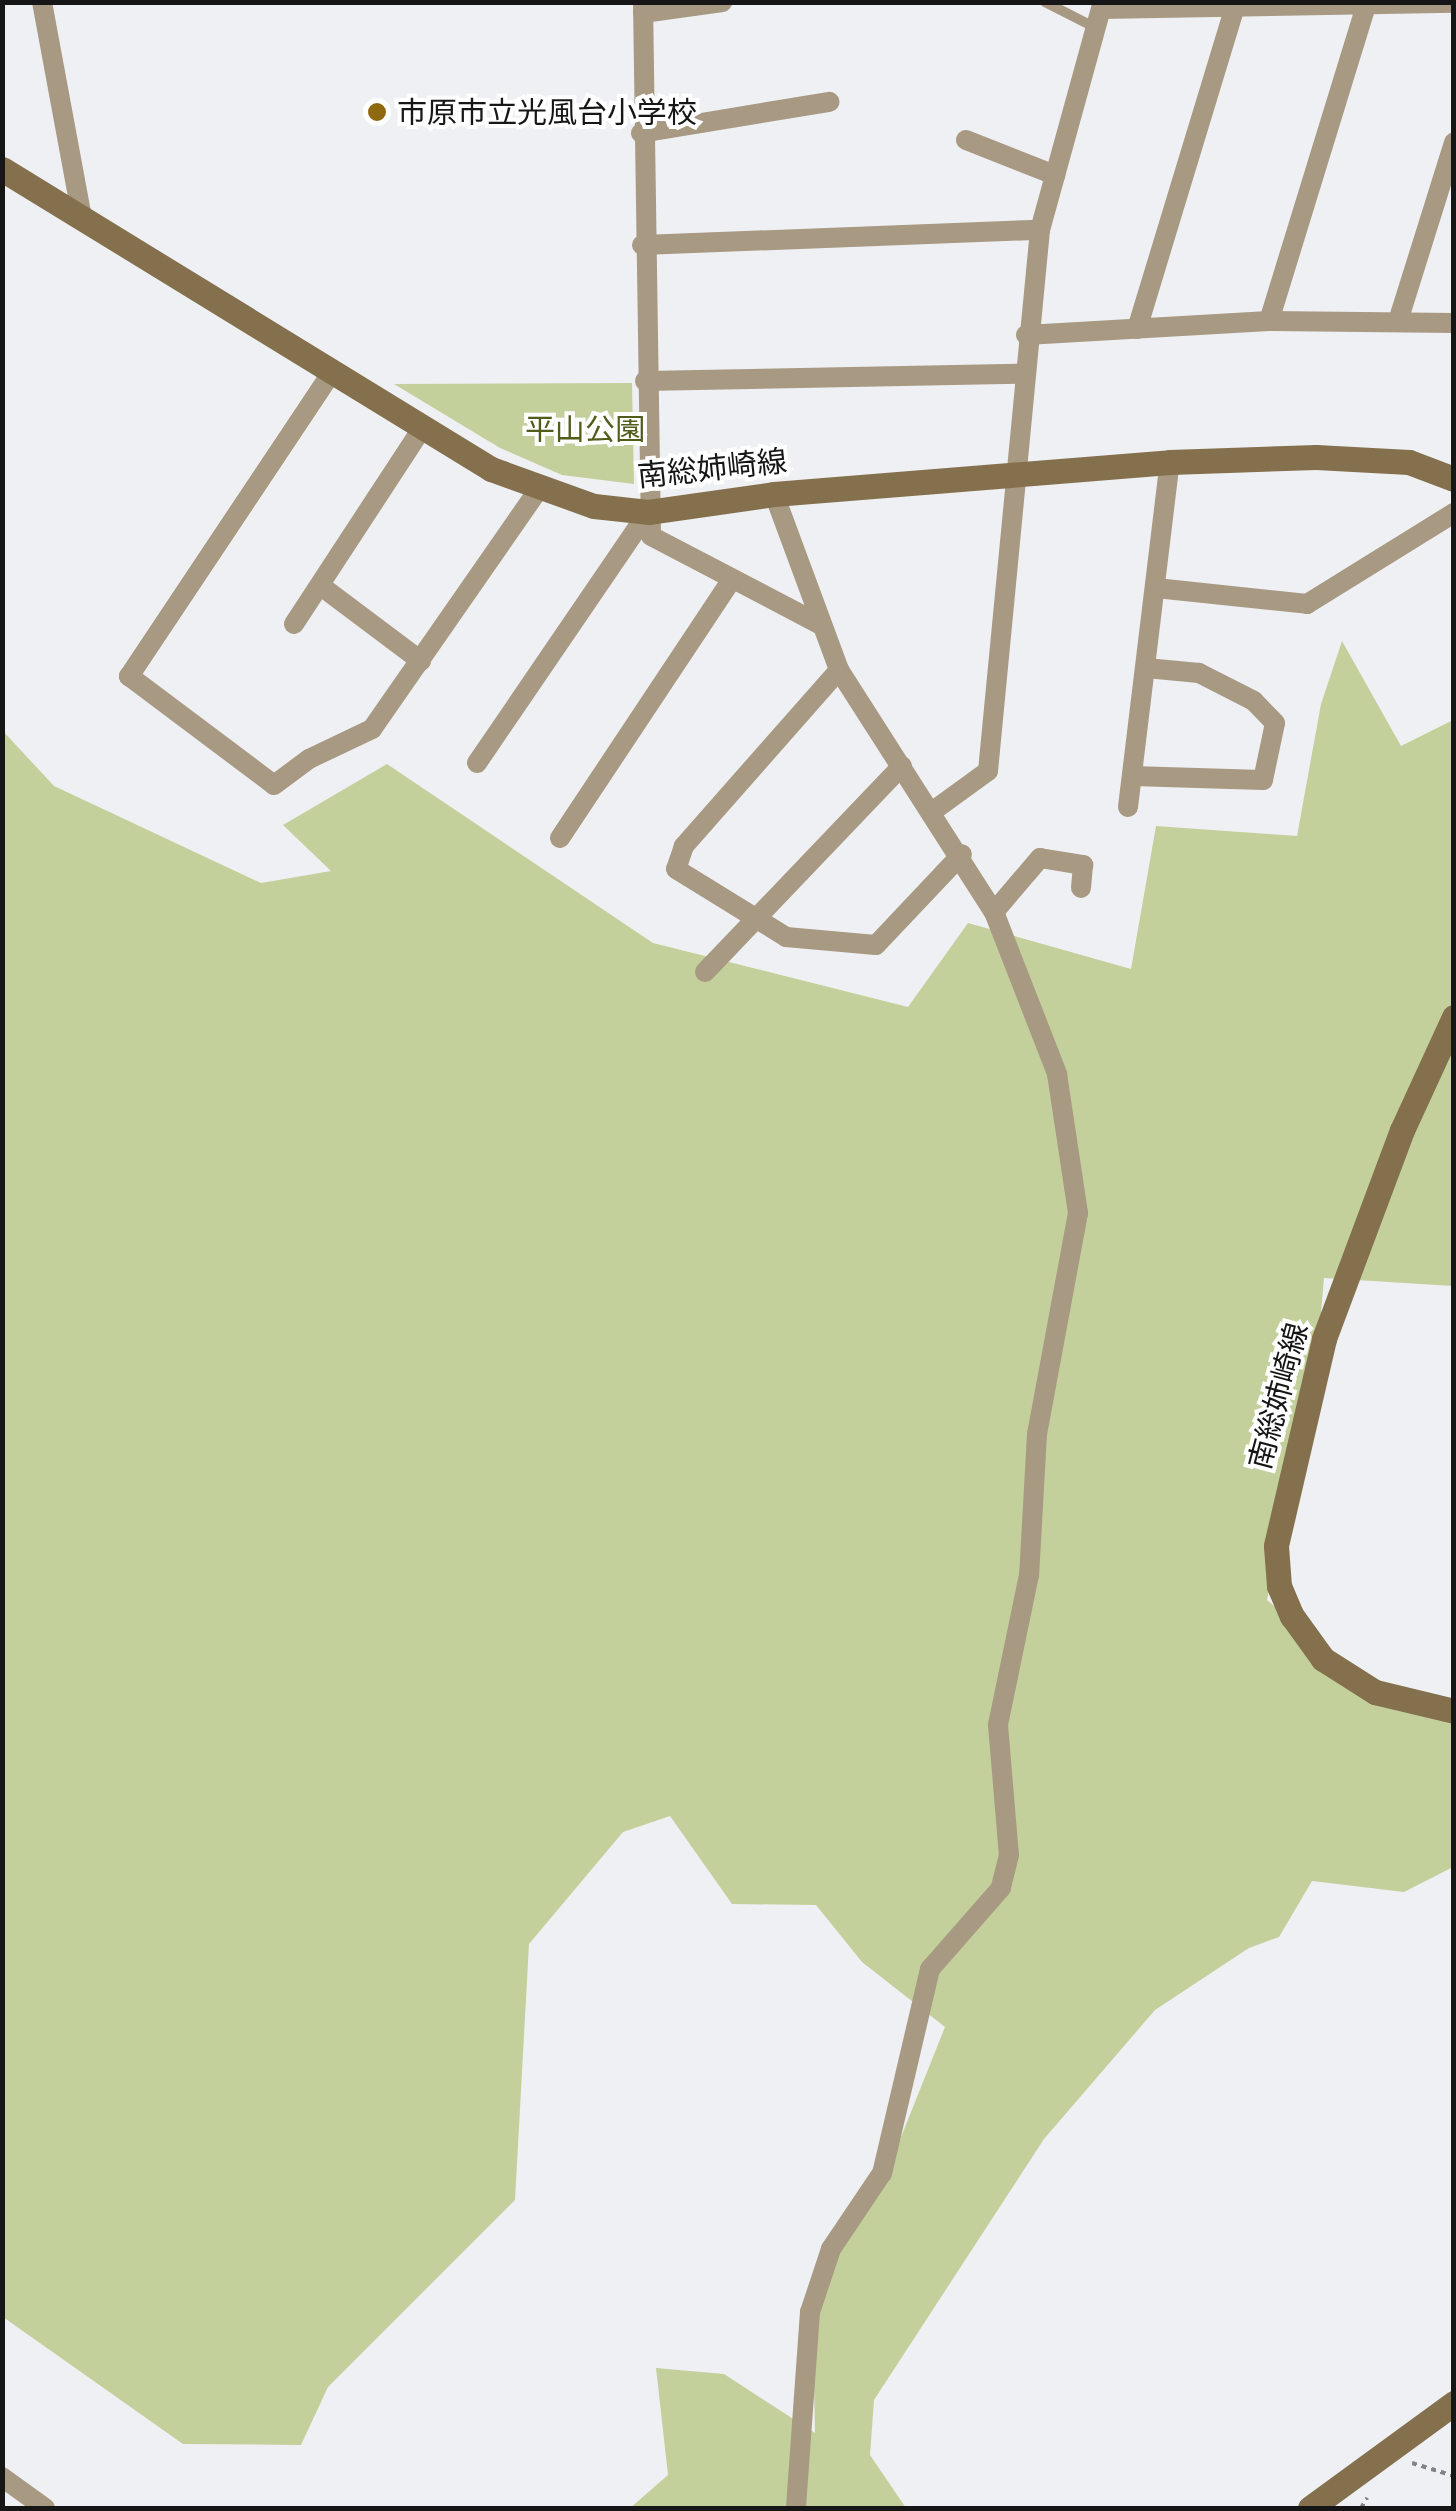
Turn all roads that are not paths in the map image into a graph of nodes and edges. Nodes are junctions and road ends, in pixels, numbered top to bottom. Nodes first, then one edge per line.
1 (42, 2) edge
2 (722, 2) edge
3 (1044, 2) edge
4 (1454, 3) edge
5 (1366, 5) edge
6 (1235, 7) junction
7 (643, 8) edge
8 (1100, 13) edge
9 (829, 102) dead end
10 (641, 132) junction
11 (966, 140) dead end
12 (1454, 142) edge
13 (2, 170) edge
14 (1055, 175) junction
15 (82, 218) junction
16 (1040, 230) junction
17 (642, 245) junction
18 (1399, 318) junction
19 (1270, 321) junction
20 (1454, 323) edge
21 (1137, 329) junction
22 (1026, 336) junction
23 (332, 372) junction
24 (1025, 374) junction
25 (645, 381) junction
26 (423, 427) junction
27 (1170, 462) junction
28 (1020, 474) junction
29 (1454, 479) edge
30 (539, 489) junction
31 (774, 494) junction
32 (648, 512) junction
33 (1454, 513) edge
34 (732, 579) junction
35 (320, 586) junction
36 (1156, 588) junction
37 (294, 624) dead end
38 (818, 624) junction
39 (421, 660) junction
40 (1146, 668) junction
41 (839, 670) junction
42 (477, 763) dead end
43 (902, 766) junction
44 (1132, 776) junction
45 (1128, 807) dead end
46 (933, 811) junction
47 (560, 838) dead end
48 (962, 854) junction
49 (1081, 888) dead end
50 (994, 912) junction
51 (754, 920) junction
52 (706, 972) dead end
53 (1454, 1017) edge
54 (1454, 1710) edge
55 (1454, 2403) edge
56 (2, 2478) edge
57 (45, 2508) edge
58 (796, 2508) edge
59 (1310, 2508) edge

1 - 15 street
2 - 7 street
3 - 8 lane
4 - 5 street
5 - 6 street
5 - 19 street
6 - 8 street
6 - 21 street
7 - 10 street
8 - 14 street
9 - 10 street
10 - 17 street
11 - 14 street
12 - 18 street
13 - 15 main road, 南総姉崎線
14 - 16 street
15 - 23 main road, 南総姉崎線
16 - 17 street
16 - 22 street
17 - 25 street
18 - 19 street
18 - 20 street
19 - 21 street
21 - 22 street
22 - 24 street
23 - 26 main road, 南総姉崎線
23 - 39 street
24 - 25 street
24 - 28 street
25 - 32 street
26 - 30 main road, 南総姉崎線
26 - 35 street
27 - 28 main road, 南総姉崎線
27 - 29 main road, 南総姉崎線
27 - 36 street
28 - 31 main road, 南総姉崎線
28 - 46 street
30 - 32 main road, 南総姉崎線
30 - 39 street
31 - 32 main road, 南総姉崎線
31 - 38 street
32 - 34 street
32 - 42 street
33 - 36 street
34 - 38 street
34 - 47 street
35 - 37 street
35 - 39 street
36 - 40 street
38 - 41 street
40 - 44 street
40 - 44 street
41 - 43 street
41 - 51 street
43 - 46 street
43 - 51 street
44 - 45 street
46 - 48 street
48 - 50 street
48 - 51 street
49 - 50 street
50 - 58 street
51 - 52 street
53 - 54 main road, 南総姉崎線
55 - 59 main road
56 - 57 street

